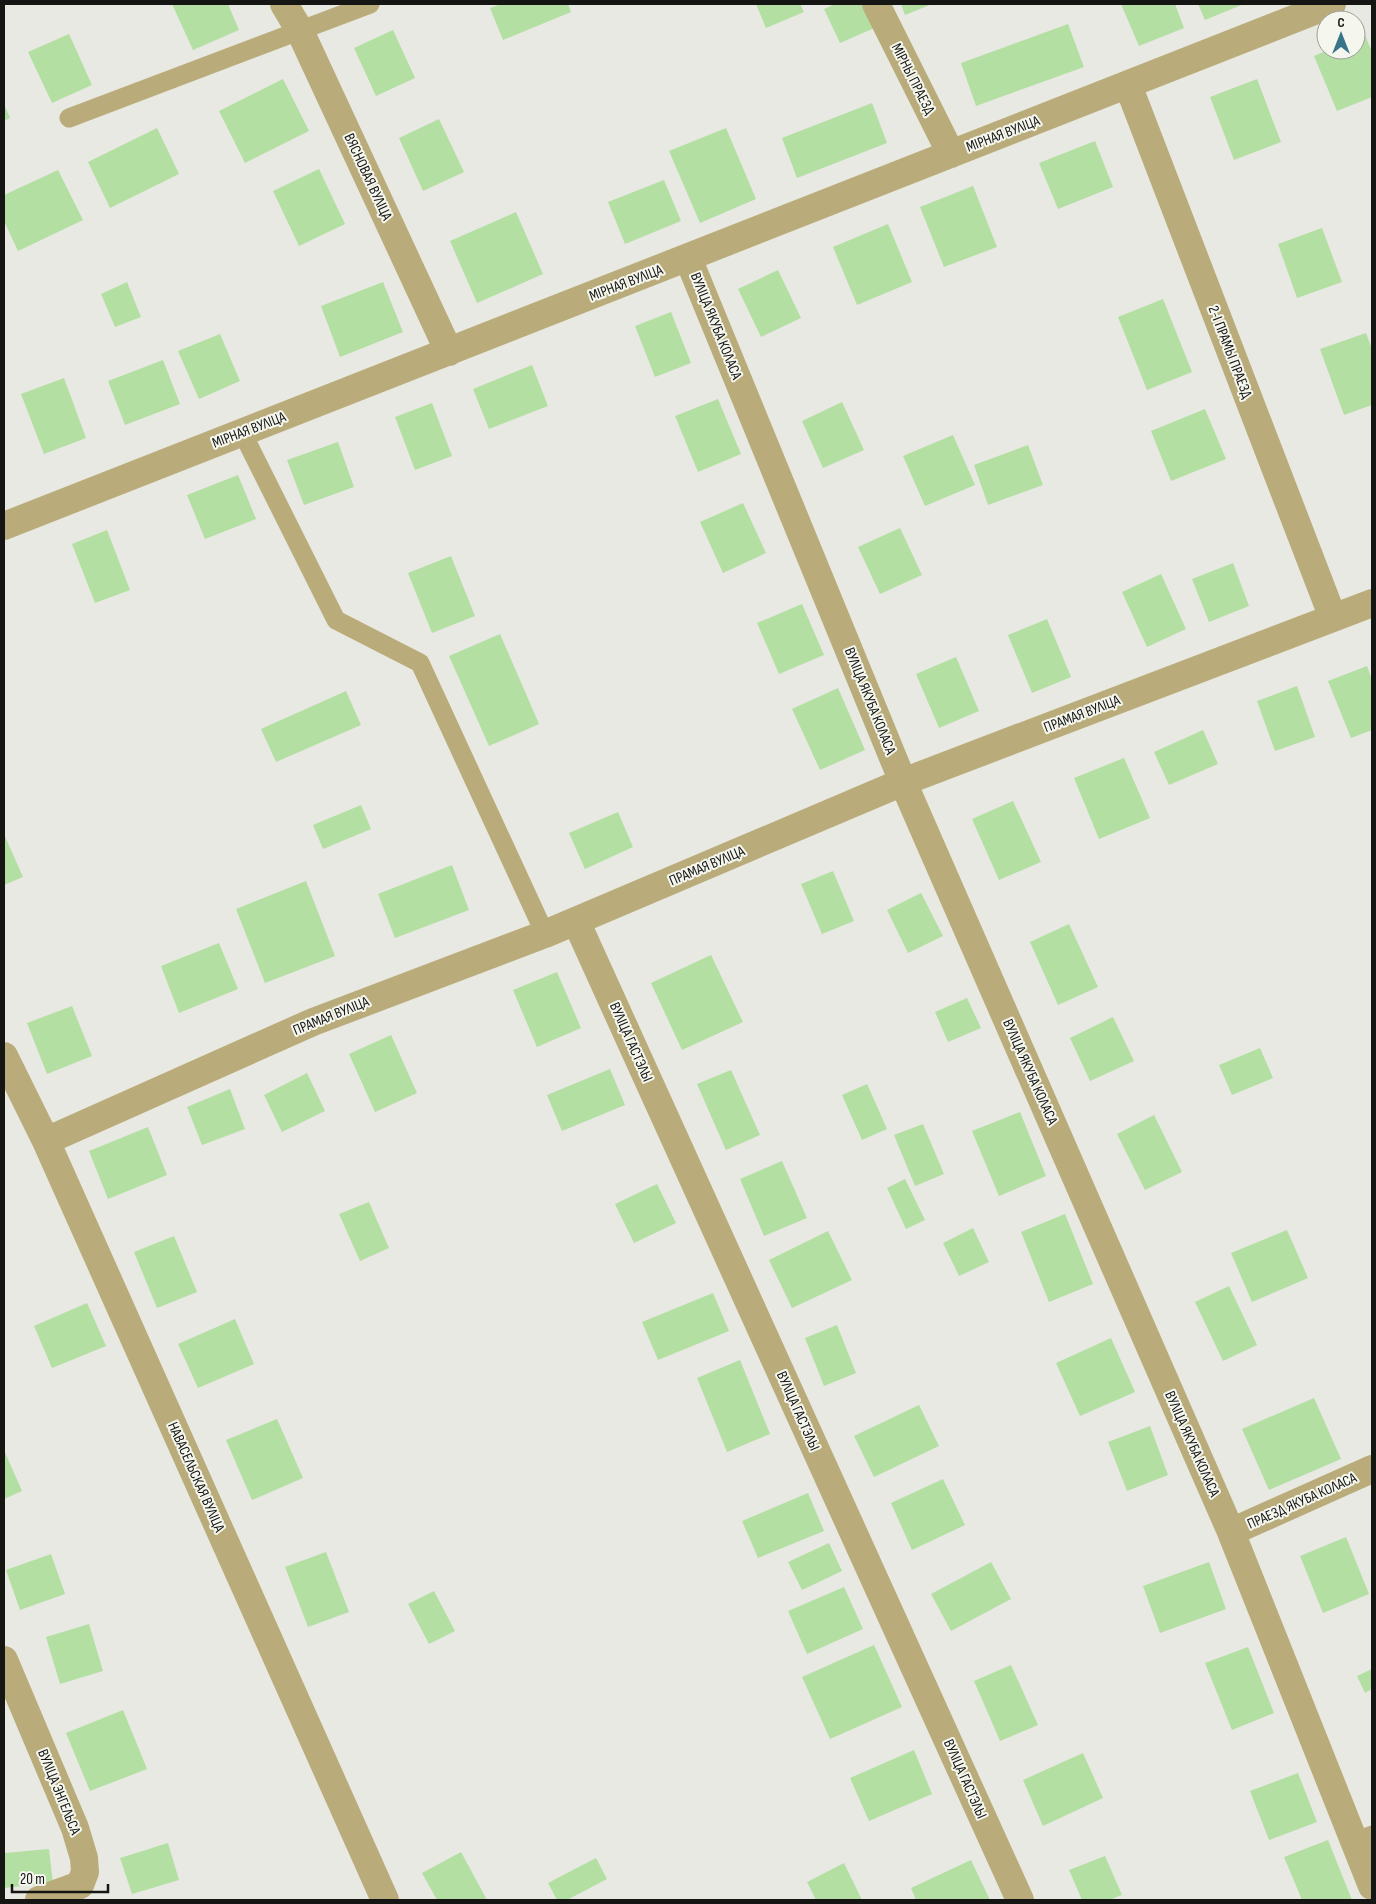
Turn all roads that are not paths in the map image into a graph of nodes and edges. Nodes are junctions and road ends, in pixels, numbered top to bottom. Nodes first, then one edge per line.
1 (284, 4) edge
2 (370, 4) edge
3 (876, 4) edge
4 (1332, 4) edge
5 (300, 31) junction
6 (1128, 85) junction
7 (69, 118) dead end
8 (951, 154) junction
9 (688, 258) junction
10 (449, 352) junction
11 (242, 432) junction
12 (4, 526) edge
13 (1372, 603) edge
14 (1332, 618) junction
15 (903, 782) junction
16 (576, 921) junction
17 (545, 934) junction
18 (4, 1056) edge
19 (46, 1141) junction
20 (1372, 1469) edge
21 (1231, 1532) junction
22 (4, 1660) edge
23 (1363, 1839) edge
24 (1372, 1886) edge
25 (39, 1900) edge
26 (385, 1900) edge
27 (1020, 1900) edge

1 - 5 street, ВЯСНОВАЯ ВУЛІЦА
2 - 5 lane
3 - 8 street, МІРНЫ ПРАЕЗД
4 - 6 street, МІРНАЯ ВУЛІЦА
5 - 7 lane
5 - 10 street, ВЯСНОВАЯ ВУЛІЦА
6 - 8 street, МІРНАЯ ВУЛІЦА
6 - 14 street, 2-І ПРАМЫ ПРАЕЗД
8 - 9 street, МІРНАЯ ВУЛІЦА
9 - 10 street, МІРНАЯ ВУЛІЦА
9 - 15 street, ВУЛІЦА ЯКУБА КОЛАСА
10 - 11 street, МІРНАЯ ВУЛІЦА
11 - 12 street, МІРНАЯ ВУЛІЦА
11 - 17 lane
13 - 14 street, ПРАМАЯ ВУЛІЦА
14 - 15 street, ПРАМАЯ ВУЛІЦА
15 - 16 street, ПРАМАЯ ВУЛІЦА
15 - 21 street, ВУЛІЦА ЯКУБА КОЛАСА
16 - 17 street, ПРАМАЯ ВУЛІЦА
16 - 27 street, ВУЛІЦА ГАСТЭЛЫ
17 - 19 street, ПРАМАЯ ВУЛІЦА
18 - 19 street, НАВАСЕЛЬСКАЯ ВУЛІЦА
19 - 26 street, НАВАСЕЛЬСКАЯ ВУЛІЦА
20 - 21 street, ПРАЕЗД ЯКУБА КОЛАСА
21 - 23 street, ВУЛІЦА ЯКУБА КОЛАСА
22 - 25 street, ВУЛІЦА ЭНГЕЛЬСА
23 - 24 street, ВУЛІЦА ЯКУБА КОЛАСА

